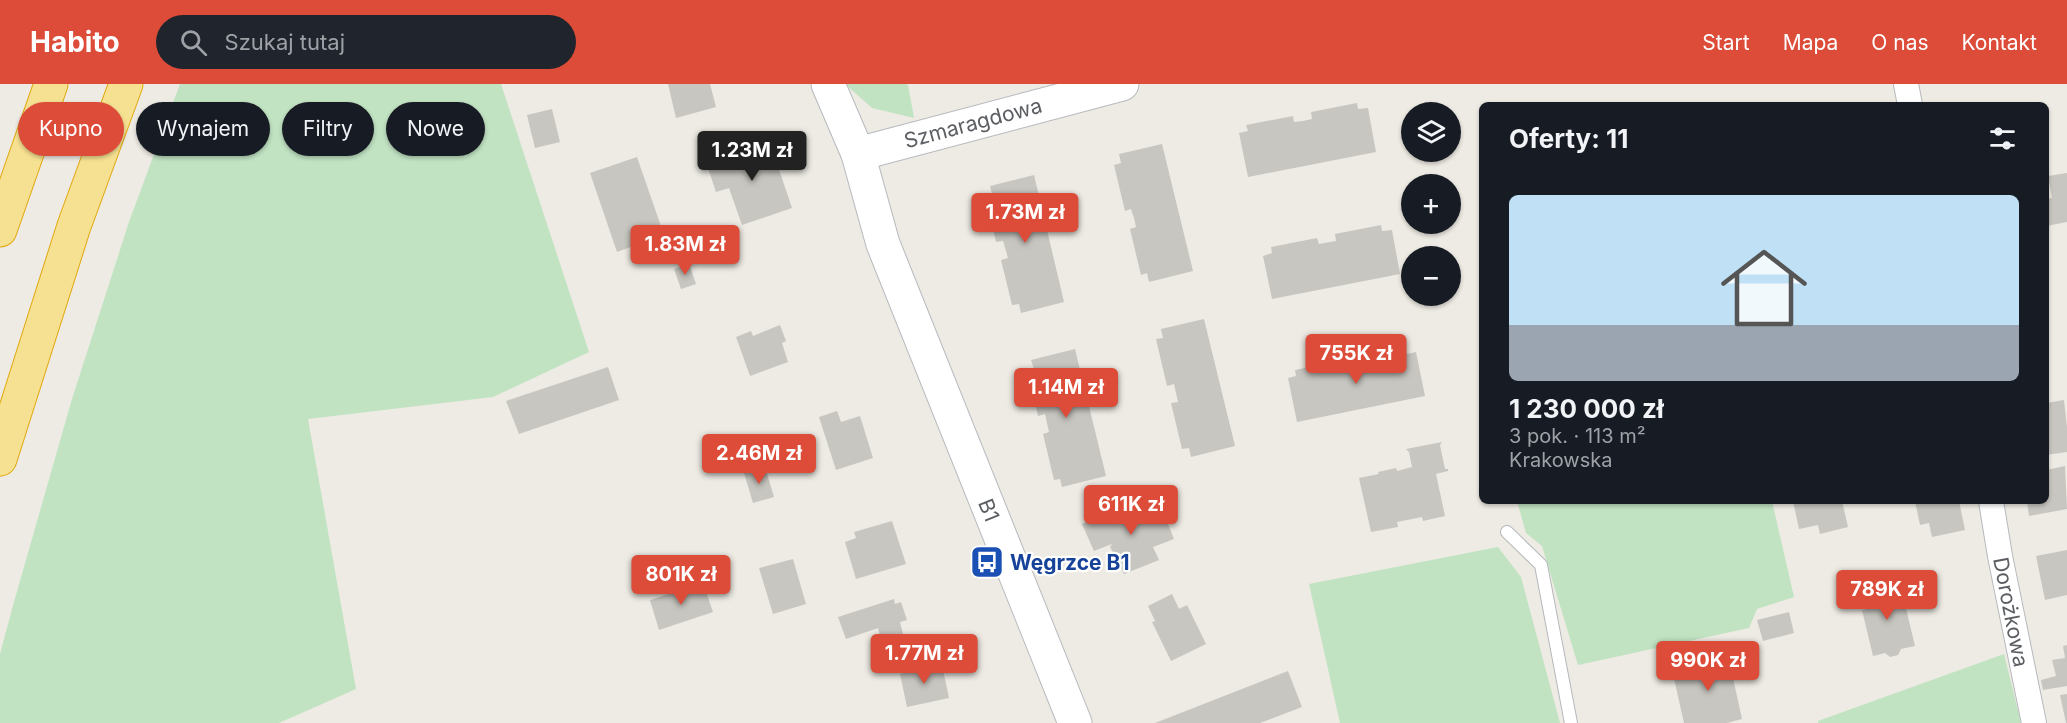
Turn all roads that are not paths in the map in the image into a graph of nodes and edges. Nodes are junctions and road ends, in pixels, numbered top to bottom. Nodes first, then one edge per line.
1 (51, 84) edge
2 (126, 84) edge
3 (828, 84) edge
4 (1122, 84) edge
5 (1906, 84) edge
6 (1909, 102) edge
7 (858, 154) junction
8 (0, 230) edge
9 (0, 459) edge
10 (1991, 504) edge
11 (1507, 532) dead end
12 (1075, 723) edge
13 (1571, 723) edge
14 (2034, 723) edge

1 - 8 highway
2 - 9 highway
3 - 7 street, B1
4 - 7 street, Szmaragdowa
5 - 6 street
7 - 12 street, B1
10 - 14 street, Dorożkowa
11 - 13 lane

